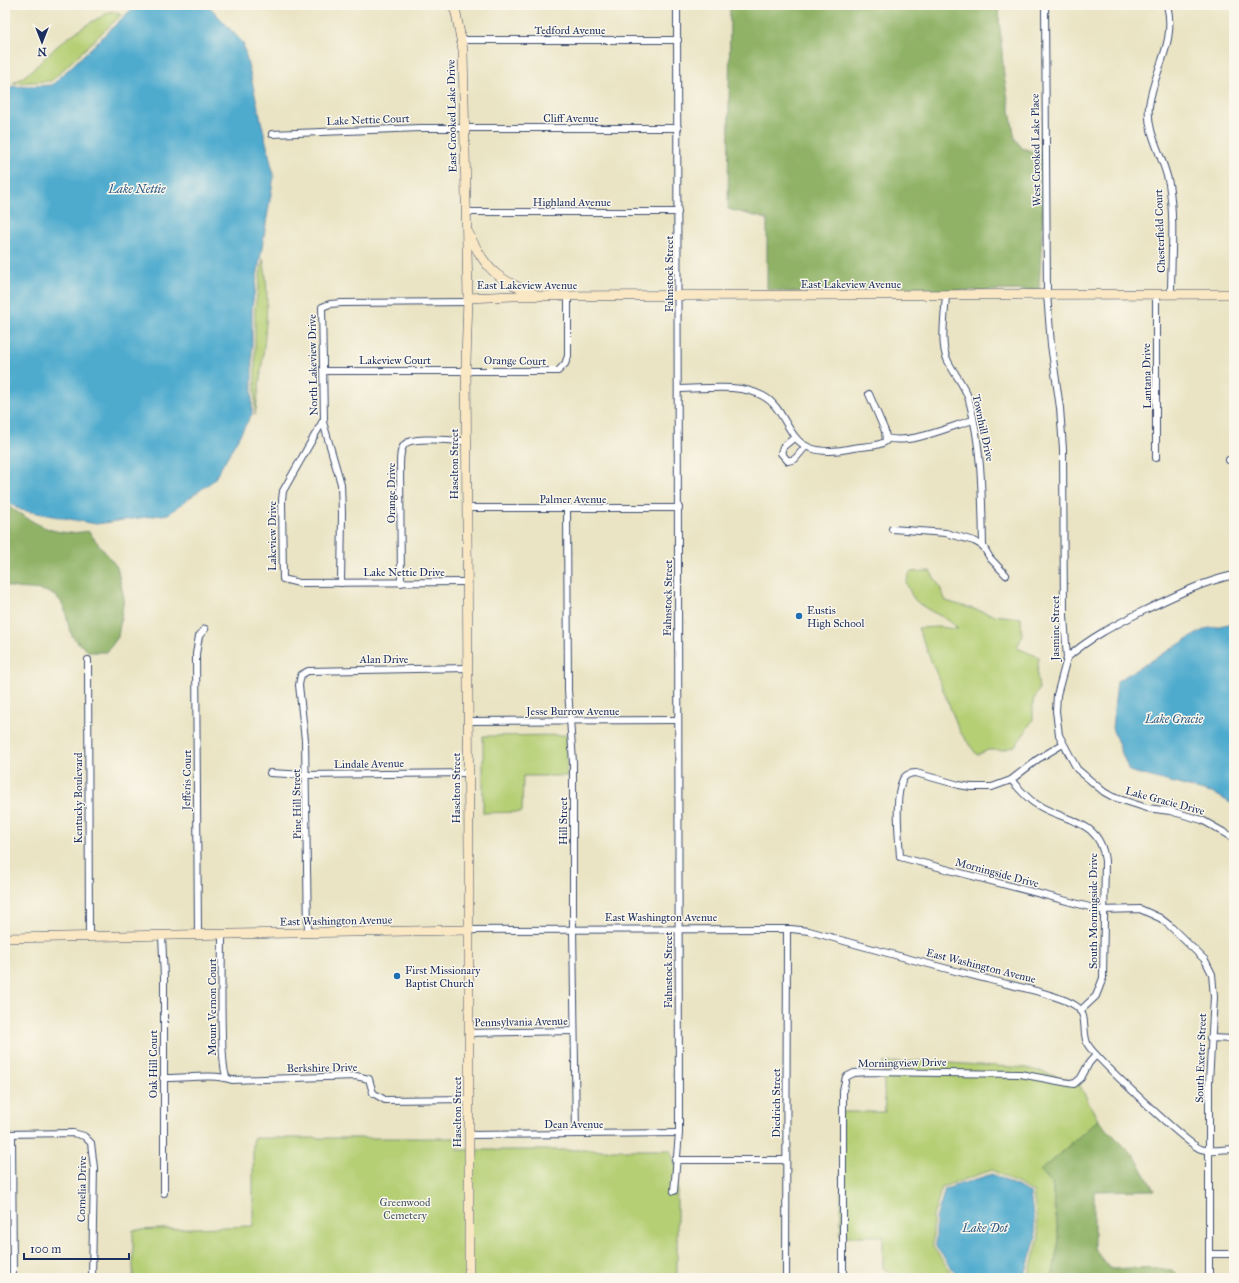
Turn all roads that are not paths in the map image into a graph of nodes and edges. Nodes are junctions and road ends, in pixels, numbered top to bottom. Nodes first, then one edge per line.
1 (452, 5) edge
2 (677, 5) edge
3 (1045, 5) edge
4 (1167, 5) edge
5 (462, 40) junction
6 (678, 40) junction
7 (678, 128) junction
8 (465, 129) junction
9 (272, 134) dead end
10 (466, 212) junction
11 (678, 212) junction
12 (466, 228) junction
13 (1047, 294) junction
14 (1156, 294) junction
15 (1171, 294) junction
16 (1234, 294) edge
17 (946, 295) junction
18 (540, 296) junction
19 (568, 297) junction
20 (679, 297) junction
21 (468, 300) junction
22 (322, 307) joint
23 (466, 370) junction
24 (324, 371) junction
25 (679, 389) junction
26 (870, 394) dead end
27 (972, 420) junction
28 (323, 422) junction
29 (795, 436) junction
30 (886, 438) junction
31 (466, 441) junction
32 (806, 446) junction
33 (1156, 458) dead end
34 (467, 508) junction
35 (679, 508) junction
36 (567, 509) junction
37 (892, 529) dead end
38 (983, 546) junction
39 (1006, 575) dead end
40 (1234, 575) edge
41 (467, 582) junction
42 (341, 583) junction
43 (401, 583) junction
44 (205, 629) dead end
45 (1067, 658) junction
46 (88, 660) dead end
47 (468, 668) junction
48 (301, 675) joint
49 (678, 720) junction
50 (468, 721) junction
51 (570, 722) junction
52 (1063, 744) junction
53 (270, 773) dead end
54 (468, 773) junction
55 (306, 775) junction
56 (1011, 780) junction
57 (1234, 838) edge
58 (1103, 910) junction
59 (787, 928) junction
60 (573, 929) junction
61 (678, 929) junction
62 (468, 930) junction
63 (308, 933) junction
64 (198, 935) junction
65 (222, 935) junction
66 (162, 936) junction
67 (89, 937) junction
68 (5, 938) edge
69 (1080, 1011) junction
70 (574, 1031) junction
71 (468, 1033) junction
72 (1210, 1038) junction
73 (1234, 1040) edge
74 (1096, 1055) junction
75 (163, 1078) junction
76 (227, 1078) junction
77 (469, 1099) junction
78 (679, 1133) junction
79 (5, 1134) edge
80 (12, 1134) junction
81 (576, 1134) junction
82 (469, 1135) junction
83 (1209, 1149) junction
84 (1234, 1149) edge
85 (675, 1160) junction
86 (786, 1160) junction
87 (674, 1190) dead end
88 (164, 1193) dead end
89 (1210, 1254) junction
90 (1234, 1254) edge
91 (13, 1278) edge
92 (92, 1278) edge
93 (469, 1278) edge
94 (786, 1278) edge
95 (843, 1278) edge
96 (1209, 1278) edge

1 - 5 street, East Crooked Lake Drive
2 - 6 street, Fahnstock Street
3 - 13 street, West Crooked Lake Place
4 - 15 street, Chesterfield Court
5 - 6 street, Tedford Avenue
5 - 8 street, East Crooked Lake Drive
6 - 7 street, Fahnstock Street
7 - 8 street, Cliff Avenue
7 - 11 street, Fahnstock Street
8 - 9 street, Lake Nettie Court
8 - 10 street, East Crooked Lake Drive
10 - 11 street, Highland Avenue
10 - 12 street, East Crooked Lake Drive
11 - 20 street, Fahnstock Street
12 - 18 street, East Crooked Lake Drive
12 - 21 street, East Crooked Lake Drive
13 - 14 street, East Lakeview Avenue
13 - 17 street, East Lakeview Avenue
13 - 45 street, Jasmine Street
14 - 15 street, East Lakeview Avenue
14 - 33 street, Lantana Drive
15 - 16 street, East Lakeview Avenue
17 - 20 street, East Lakeview Avenue
17 - 27 street, Townhill Drive
18 - 19 street, East Lakeview Avenue
18 - 21 street, East Lakeview Avenue
19 - 20 street, East Lakeview Avenue
19 - 23 street, Orange Court
20 - 25 street, Fahnstock Street
21 - 22 street, East Lakeview Avenue
21 - 23 street, Haselton Street
22 - 24 street, North Lakeview Drive
23 - 24 street, Lakeview Court
23 - 31 street, Haselton Street
24 - 28 street, North Lakeview Drive
25 - 29 street
25 - 35 street, Fahnstock Street
26 - 30 street
27 - 30 street
27 - 38 street, Townhill Drive
28 - 42 street
28 - 42 street, Lakeview Drive
29 - 32 street
29 - 32 street
30 - 32 street
31 - 34 street, Haselton Street
31 - 43 street, Orange Drive
34 - 36 street, Palmer Avenue
34 - 41 street, Haselton Street
35 - 36 street, Palmer Avenue
35 - 49 street, Fahnstock Street
36 - 51 street, Hill Street
37 - 38 street
38 - 39 street
40 - 45 street
41 - 43 street, Lake Nettie Drive
41 - 47 street, Haselton Street
42 - 43 street, Lake Nettie Drive
44 - 64 street, Jefferis Court
45 - 52 street, Jasmine Street
46 - 67 street, Kentucky Boulevard
47 - 48 street, Alan Drive
47 - 50 street, Haselton Street
48 - 55 street, Pine Hill Street
49 - 51 street, Jesse Burrow Avenue
49 - 61 street, Fahnstock Street
50 - 51 street, Jesse Burrow Avenue
50 - 54 street, Haselton Street
51 - 60 street, Hill Street
52 - 56 street
52 - 57 street, Lake Gracie Drive
53 - 55 street, Lindale Avenue
54 - 55 street, Lindale Avenue
54 - 62 street, Haselton Street
55 - 63 street, Pine Hill Street
56 - 58 street, South Morningside Drive
56 - 58 street, Morningside Drive
58 - 69 street, South Morningside Drive
58 - 72 street, South Exeter Street
59 - 61 street, East Washington Avenue
59 - 69 street, East Washington Avenue
59 - 86 street, Diedrich Street
60 - 61 street, East Washington Avenue
60 - 62 street, East Washington Avenue
60 - 70 street, Hill Street
61 - 78 street, Fahnstock Street
62 - 63 street, East Washington Avenue
62 - 71 street, Haselton Street
63 - 65 street, East Washington Avenue
64 - 65 street, East Washington Avenue
64 - 66 street, East Washington Avenue
65 - 76 street, Mount Vernon Court
66 - 67 street, East Washington Avenue
66 - 75 street, Oak Hill Court
67 - 68 street, East Washington Avenue
69 - 74 street
70 - 71 street, Pennsylvania Avenue
70 - 81 street, Hill Street
71 - 77 street, Haselton Street
72 - 73 street
72 - 83 street, South Exeter Street
74 - 83 street
74 - 95 street, Morningview Drive
75 - 76 street, Berkshire Drive
75 - 88 street, Oak Hill Court
76 - 77 street, Berkshire Drive
77 - 82 street, Haselton Street
78 - 81 street, Dean Avenue
78 - 85 street, Fahnstock Street
79 - 80 street, Cornelia Drive
80 - 91 street
80 - 92 street, Cornelia Drive
81 - 82 street, Dean Avenue
82 - 93 street, Haselton Street
83 - 84 street
83 - 89 street, South Exeter Street
85 - 86 street
85 - 87 street, Fahnstock Street
86 - 94 street, Diedrich Street
89 - 90 street
89 - 96 street, South Exeter Street

